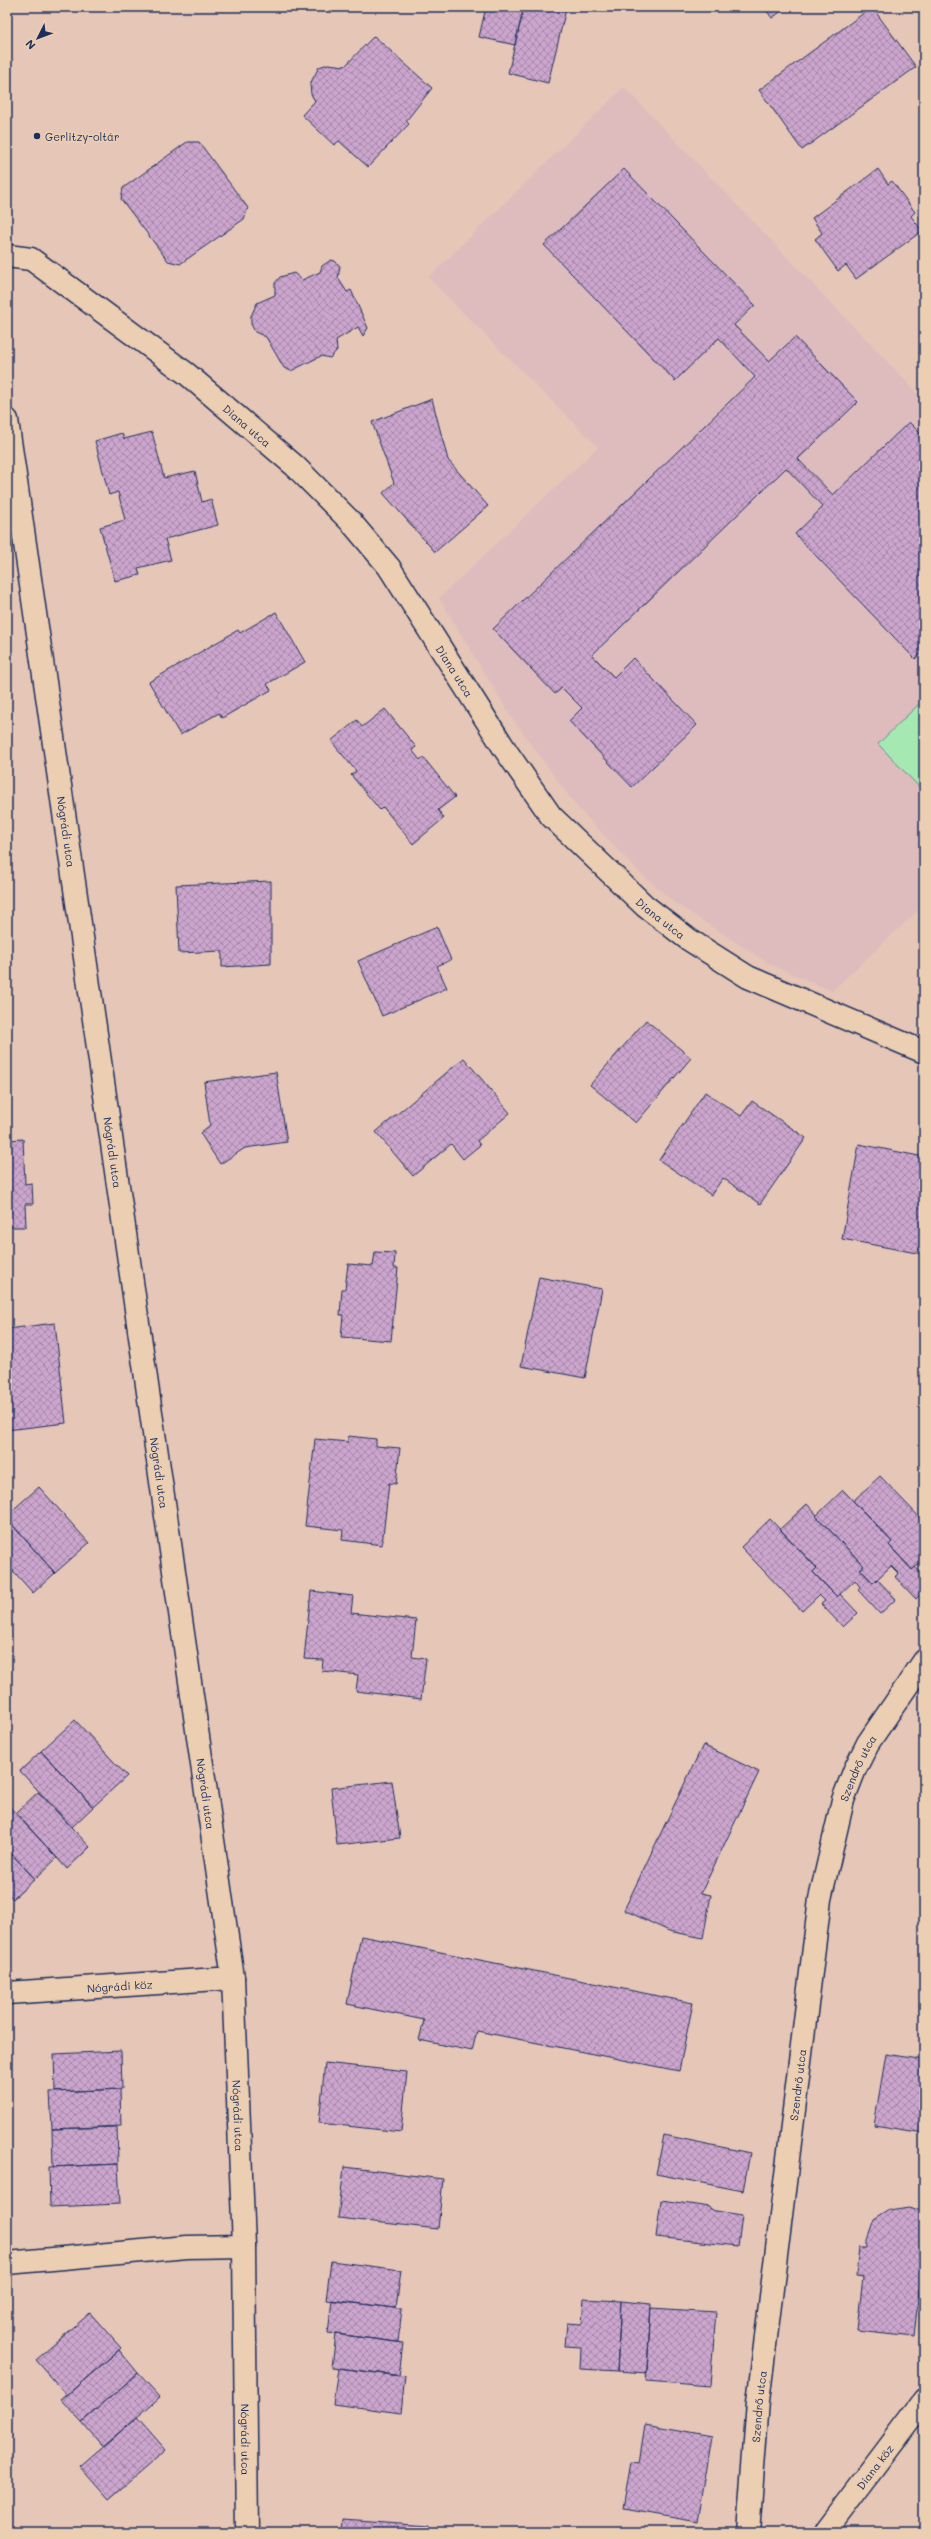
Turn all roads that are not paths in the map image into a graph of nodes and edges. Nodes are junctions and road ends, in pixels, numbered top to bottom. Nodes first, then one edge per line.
1 (7, 256) edge
2 (7, 420) edge
3 (924, 1052) edge
4 (924, 1661) edge
5 (233, 1978) junction
6 (7, 1993) edge
7 (244, 2246) junction
8 (7, 2263) edge
9 (924, 2401) edge
10 (247, 2532) edge
11 (748, 2532) edge
12 (825, 2532) edge

1 - 3 street, Diana utca
2 - 5 street, Nógrádi utca
4 - 11 street, Szendrő utca
5 - 6 street, Nógrádi köz
5 - 7 street, Nógrádi utca
7 - 8 street
7 - 10 street, Nógrádi utca
9 - 12 street, Diana köz

